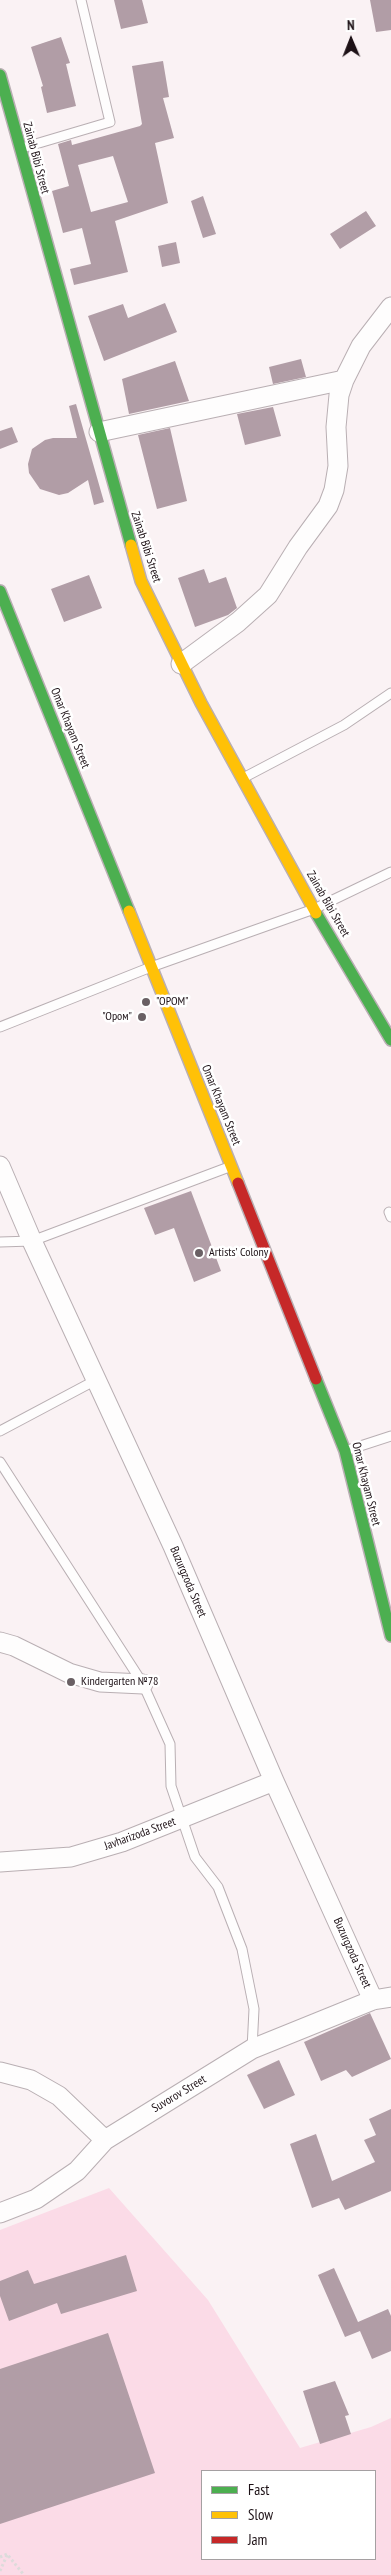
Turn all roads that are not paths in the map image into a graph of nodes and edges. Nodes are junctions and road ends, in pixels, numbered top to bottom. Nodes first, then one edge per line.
1 (81, 0) edge
2 (0, 75) edge
3 (19, 149) junction
4 (391, 307) edge
5 (344, 380) junction
6 (99, 432) junction
7 (0, 591) edge
8 (181, 664) junction
9 (391, 693) edge
10 (242, 778) junction
11 (391, 872) edge
12 (314, 909) junction
13 (151, 968) junction
14 (0, 1027) edge
15 (391, 1040) edge
16 (0, 1166) edge
17 (230, 1166) junction
18 (32, 1241) junction
19 (0, 1242) edge
20 (96, 1380) junction
21 (0, 1431) edge
22 (391, 1436) edge
23 (345, 1451) junction
24 (0, 1462) edge
25 (391, 1636) edge
26 (0, 1642) edge
27 (142, 1684) junction
28 (274, 1781) junction
29 (182, 1818) junction
30 (0, 1862) edge
31 (382, 1999) edge
32 (252, 2050) junction
33 (0, 2072) edge
34 (105, 2140) junction
35 (0, 2213) edge

1 - 3 lane
2 - 3 main road, Zainab Bibi Street
3 - 6 main road, Zainab Bibi Street
4 - 5 street
5 - 6 street
5 - 8 street
6 - 8 main road, Zainab Bibi Street
7 - 13 main road, Omar Khayam Street
8 - 10 main road, Zainab Bibi Street
9 - 10 lane
10 - 12 main road, Zainab Bibi Street
11 - 12 lane
12 - 13 lane
12 - 15 main road, Zainab Bibi Street
13 - 14 lane
13 - 17 main road, Omar Khayam Street
16 - 18 street, Buzurgzoda Street
17 - 18 lane
17 - 23 main road, Omar Khayam Street
18 - 19 lane
18 - 20 street, Buzurgzoda Street
20 - 21 lane
20 - 28 street, Buzurgzoda Street
22 - 23 lane
23 - 25 main road, Omar Khayam Street
24 - 27 lane
26 - 27 street
27 - 29 lane
28 - 29 street, Javharizoda Street
28 - 31 street, Buzurgzoda Street
29 - 30 street, Javharizoda Street
29 - 32 lane
31 - 32 street, Suvorov Street
32 - 34 street, Suvorov Street
33 - 34 street
34 - 35 street, Suvorov Street

